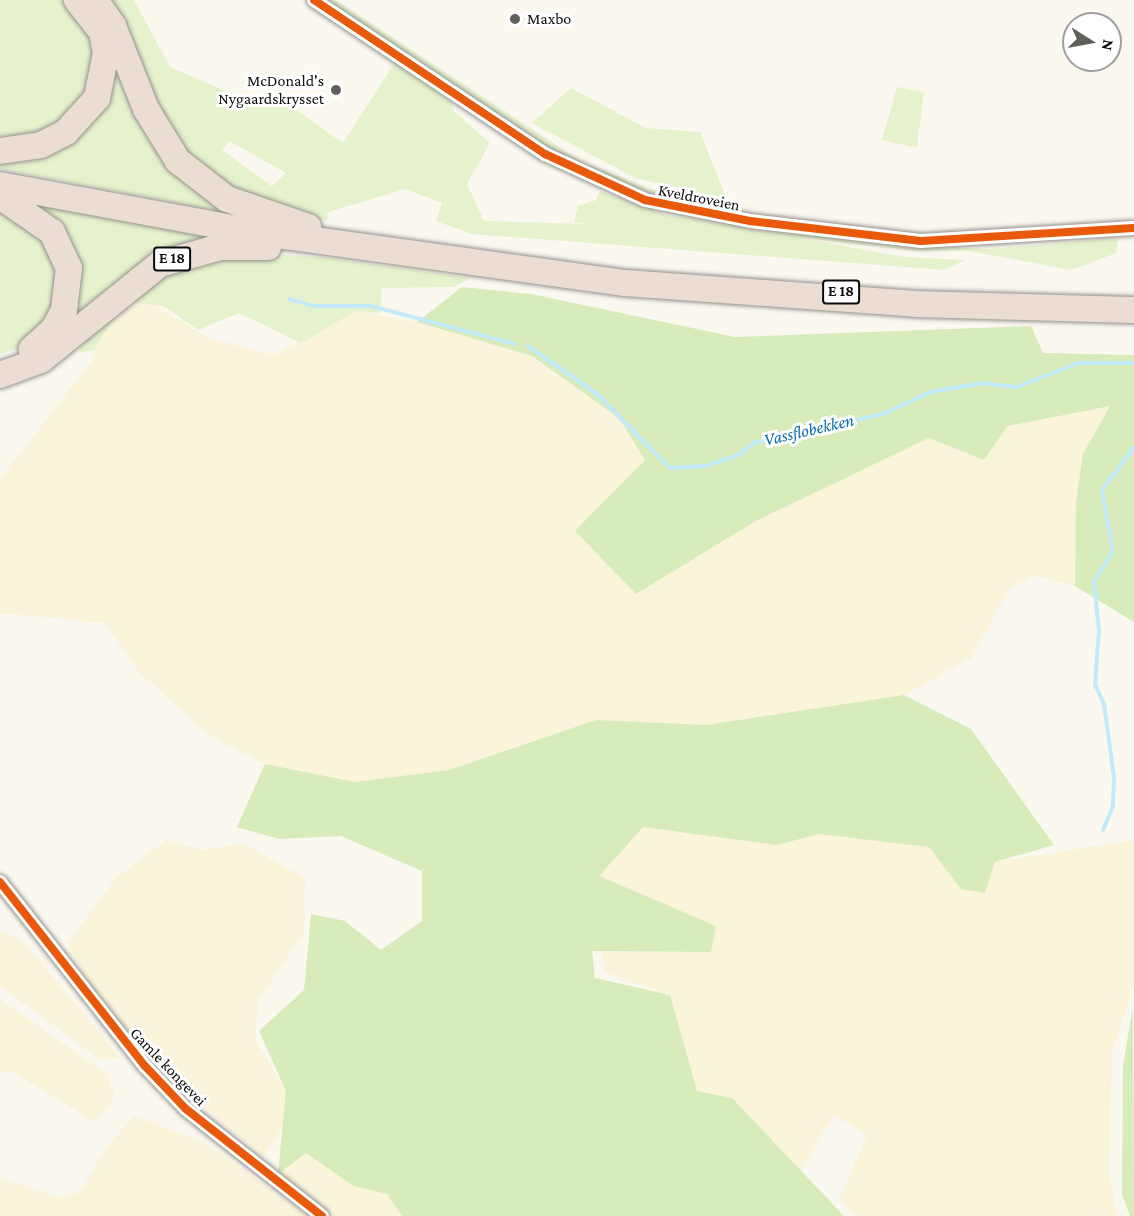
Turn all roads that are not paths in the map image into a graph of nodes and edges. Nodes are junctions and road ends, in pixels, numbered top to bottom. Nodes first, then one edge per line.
1 (77, 0) edge
2 (95, 0) edge
3 (314, 0) edge
4 (0, 151) edge
5 (0, 176) edge
6 (0, 185) edge
7 (0, 196) edge
8 (1134, 228) edge
9 (346, 238) junction
10 (381, 252) junction
11 (1134, 301) edge
12 (1134, 310) edge
13 (0, 362) edge
14 (0, 375) edge
15 (0, 882) edge
16 (322, 1216) edge

1 - 4 highway
2 - 9 highway, E 18
3 - 8 street, Kveldroveien
5 - 9 highway, E 18
6 - 10 highway, E 18
7 - 13 highway
9 - 11 highway, E 18
10 - 12 highway, E 18
10 - 14 highway, E 18
15 - 16 street, Gamle kongevei

